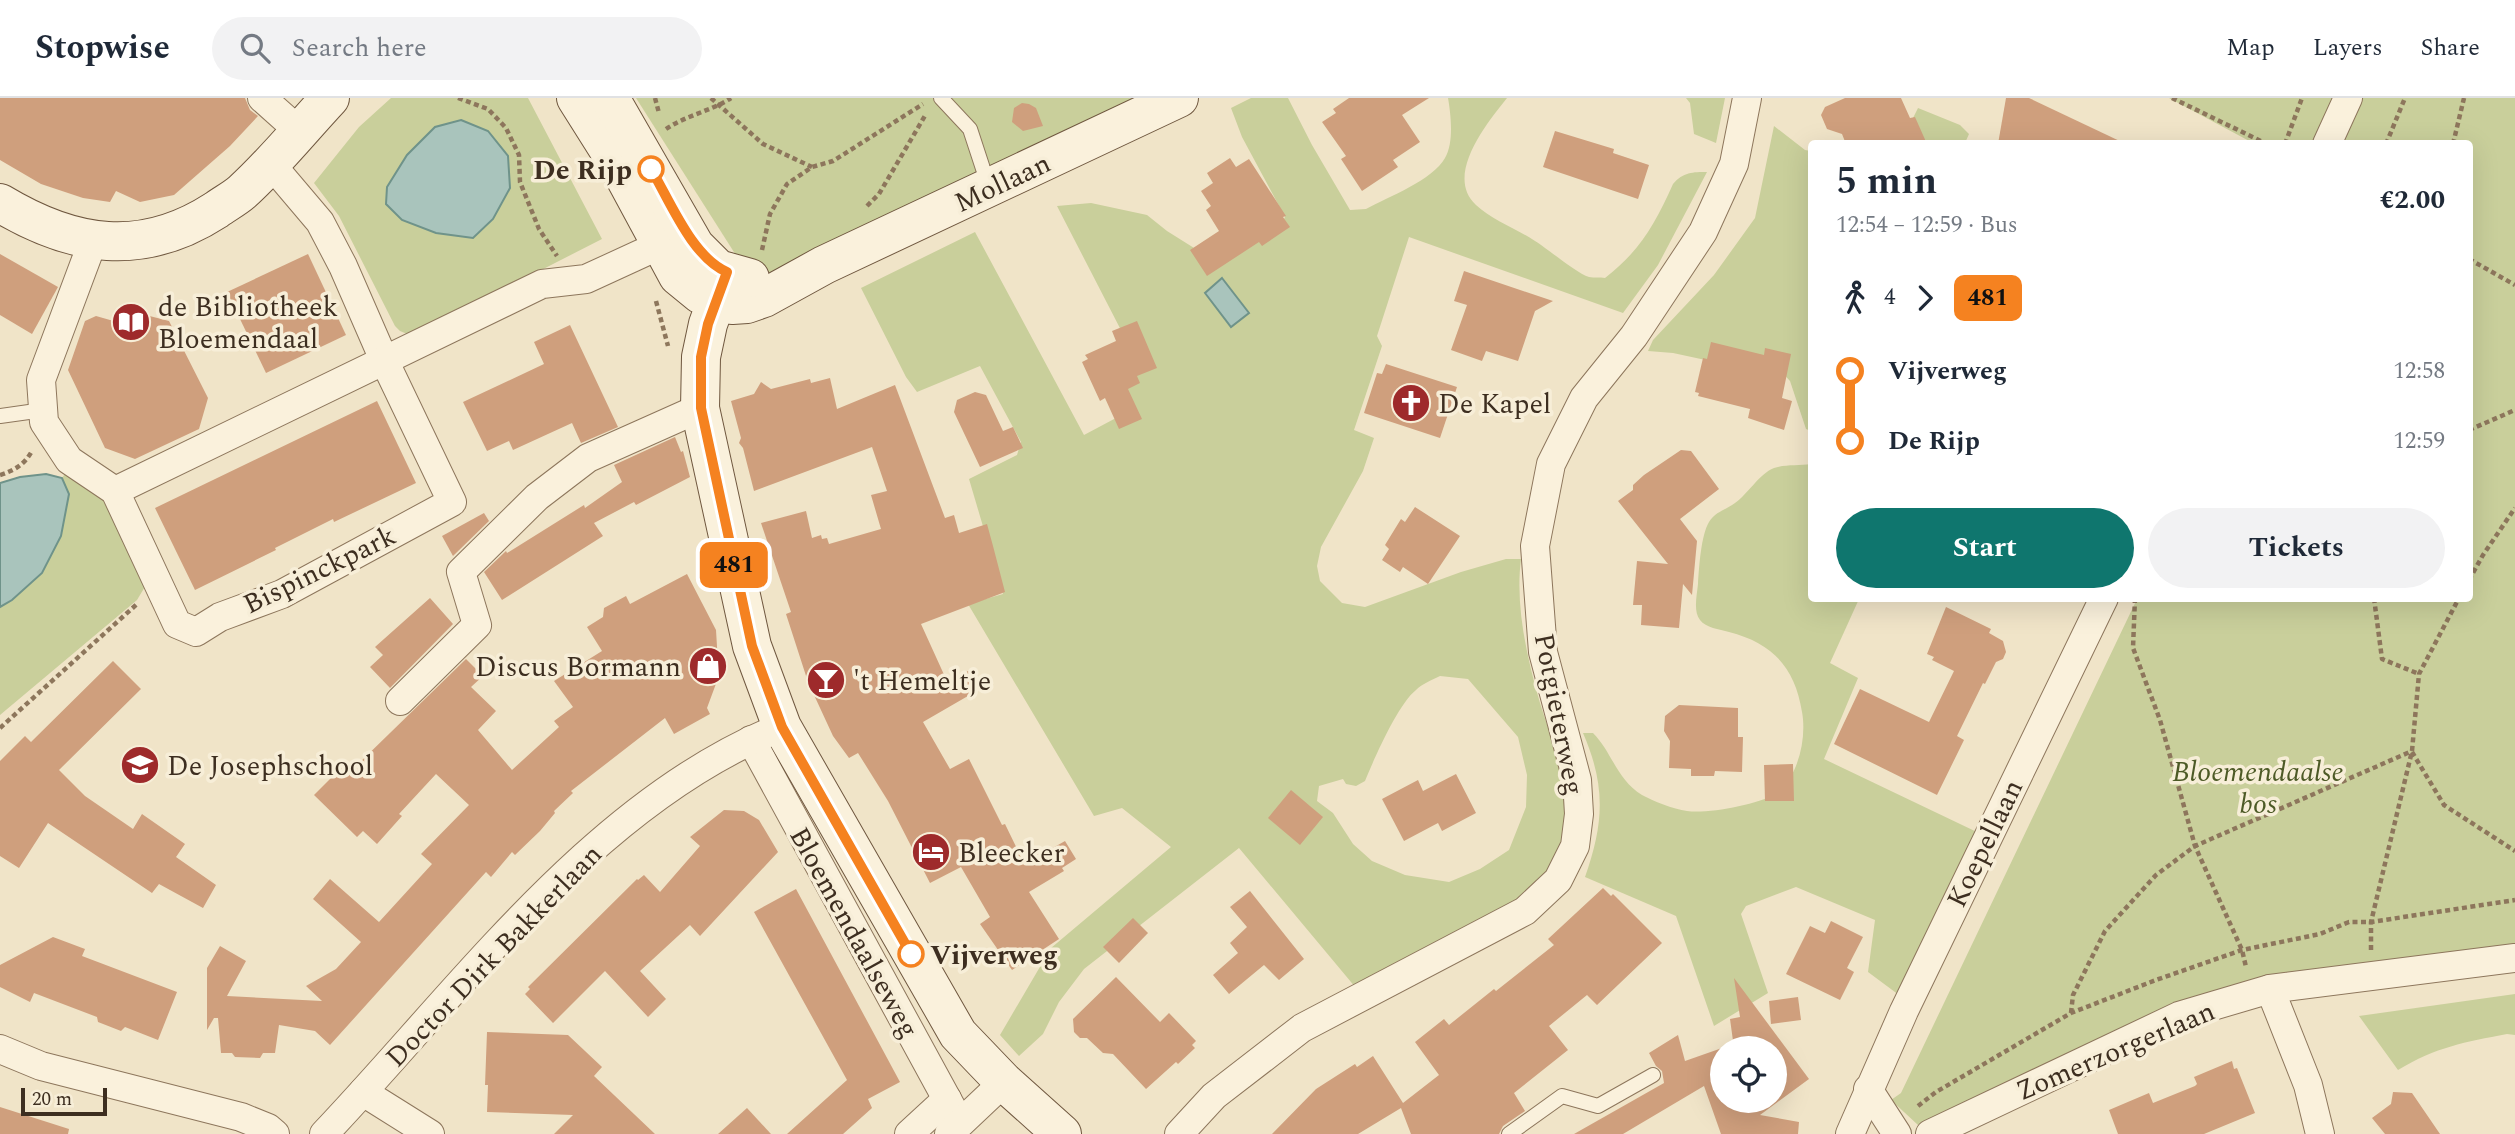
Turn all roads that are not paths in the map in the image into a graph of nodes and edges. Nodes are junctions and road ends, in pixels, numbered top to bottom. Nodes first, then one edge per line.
1 (262, 98) edge
2 (330, 98) edge
3 (576, 98) edge
4 (610, 98) edge
5 (941, 98) edge
6 (1179, 98) edge
7 (1747, 98) edge
8 (2348, 98) edge
9 (299, 131) junction
10 (2329, 140) edge
11 (270, 163) junction
12 (989, 189) junction
13 (0, 203) edge
14 (93, 241) junction
15 (660, 245) junction
16 (734, 278) junction
17 (384, 360) junction
18 (701, 408) junction
19 (0, 416) edge
20 (44, 418) junction
21 (115, 491) junction
22 (2102, 602) edge
23 (400, 701) dead end
24 (766, 734) junction
25 (2515, 958) edge
26 (2270, 989) junction
27 (0, 1049) edge
28 (1653, 1075) dead end
29 (1004, 1082) junction
30 (1868, 1089) junction
31 (363, 1092) junction
32 (952, 1119) edge
33 (1894, 1130) edge
34 (275, 1134) edge
35 (324, 1134) edge
36 (430, 1134) edge
37 (909, 1134) edge
38 (1062, 1134) edge
39 (1179, 1134) edge
40 (1508, 1134) edge
41 (1850, 1134) edge
42 (1930, 1134) edge
43 (2320, 1134) edge

1 - 9 street
2 - 9 street
3 - 15 street
4 - 16 street
5 - 12 lane
6 - 12 street, Mollaan
7 - 39 street, Potgieterweg
8 - 10 street
9 - 11 street
11 - 14 street
11 - 17 street, Bispinckpark
12 - 16 street, Mollaan
13 - 14 street
14 - 20 street
15 - 16 street
15 - 17 street
16 - 18 street, Bloemendaalseweg
17 - 21 street
17 - 21 street, Bispinckpark
18 - 23 street
18 - 24 street, Bloemendaalseweg
19 - 20 lane
20 - 21 street
22 - 30 street, Koepellaan
24 - 29 street, Bloemendaalseweg
24 - 31 street, Doctor Dirk Bakkerlaan
24 - 32 street, Bloemendaalseweg
25 - 26 street, Zomerzorgerlaan
26 - 42 street, Zomerzorgerlaan
26 - 43 street
27 - 34 street
28 - 40 lane
29 - 32 street
29 - 38 street, Bloemendaalseweg
30 - 33 street
30 - 41 street, Koepellaan
31 - 35 street, Doctor Dirk Bakkerlaan
31 - 36 street
32 - 37 street

